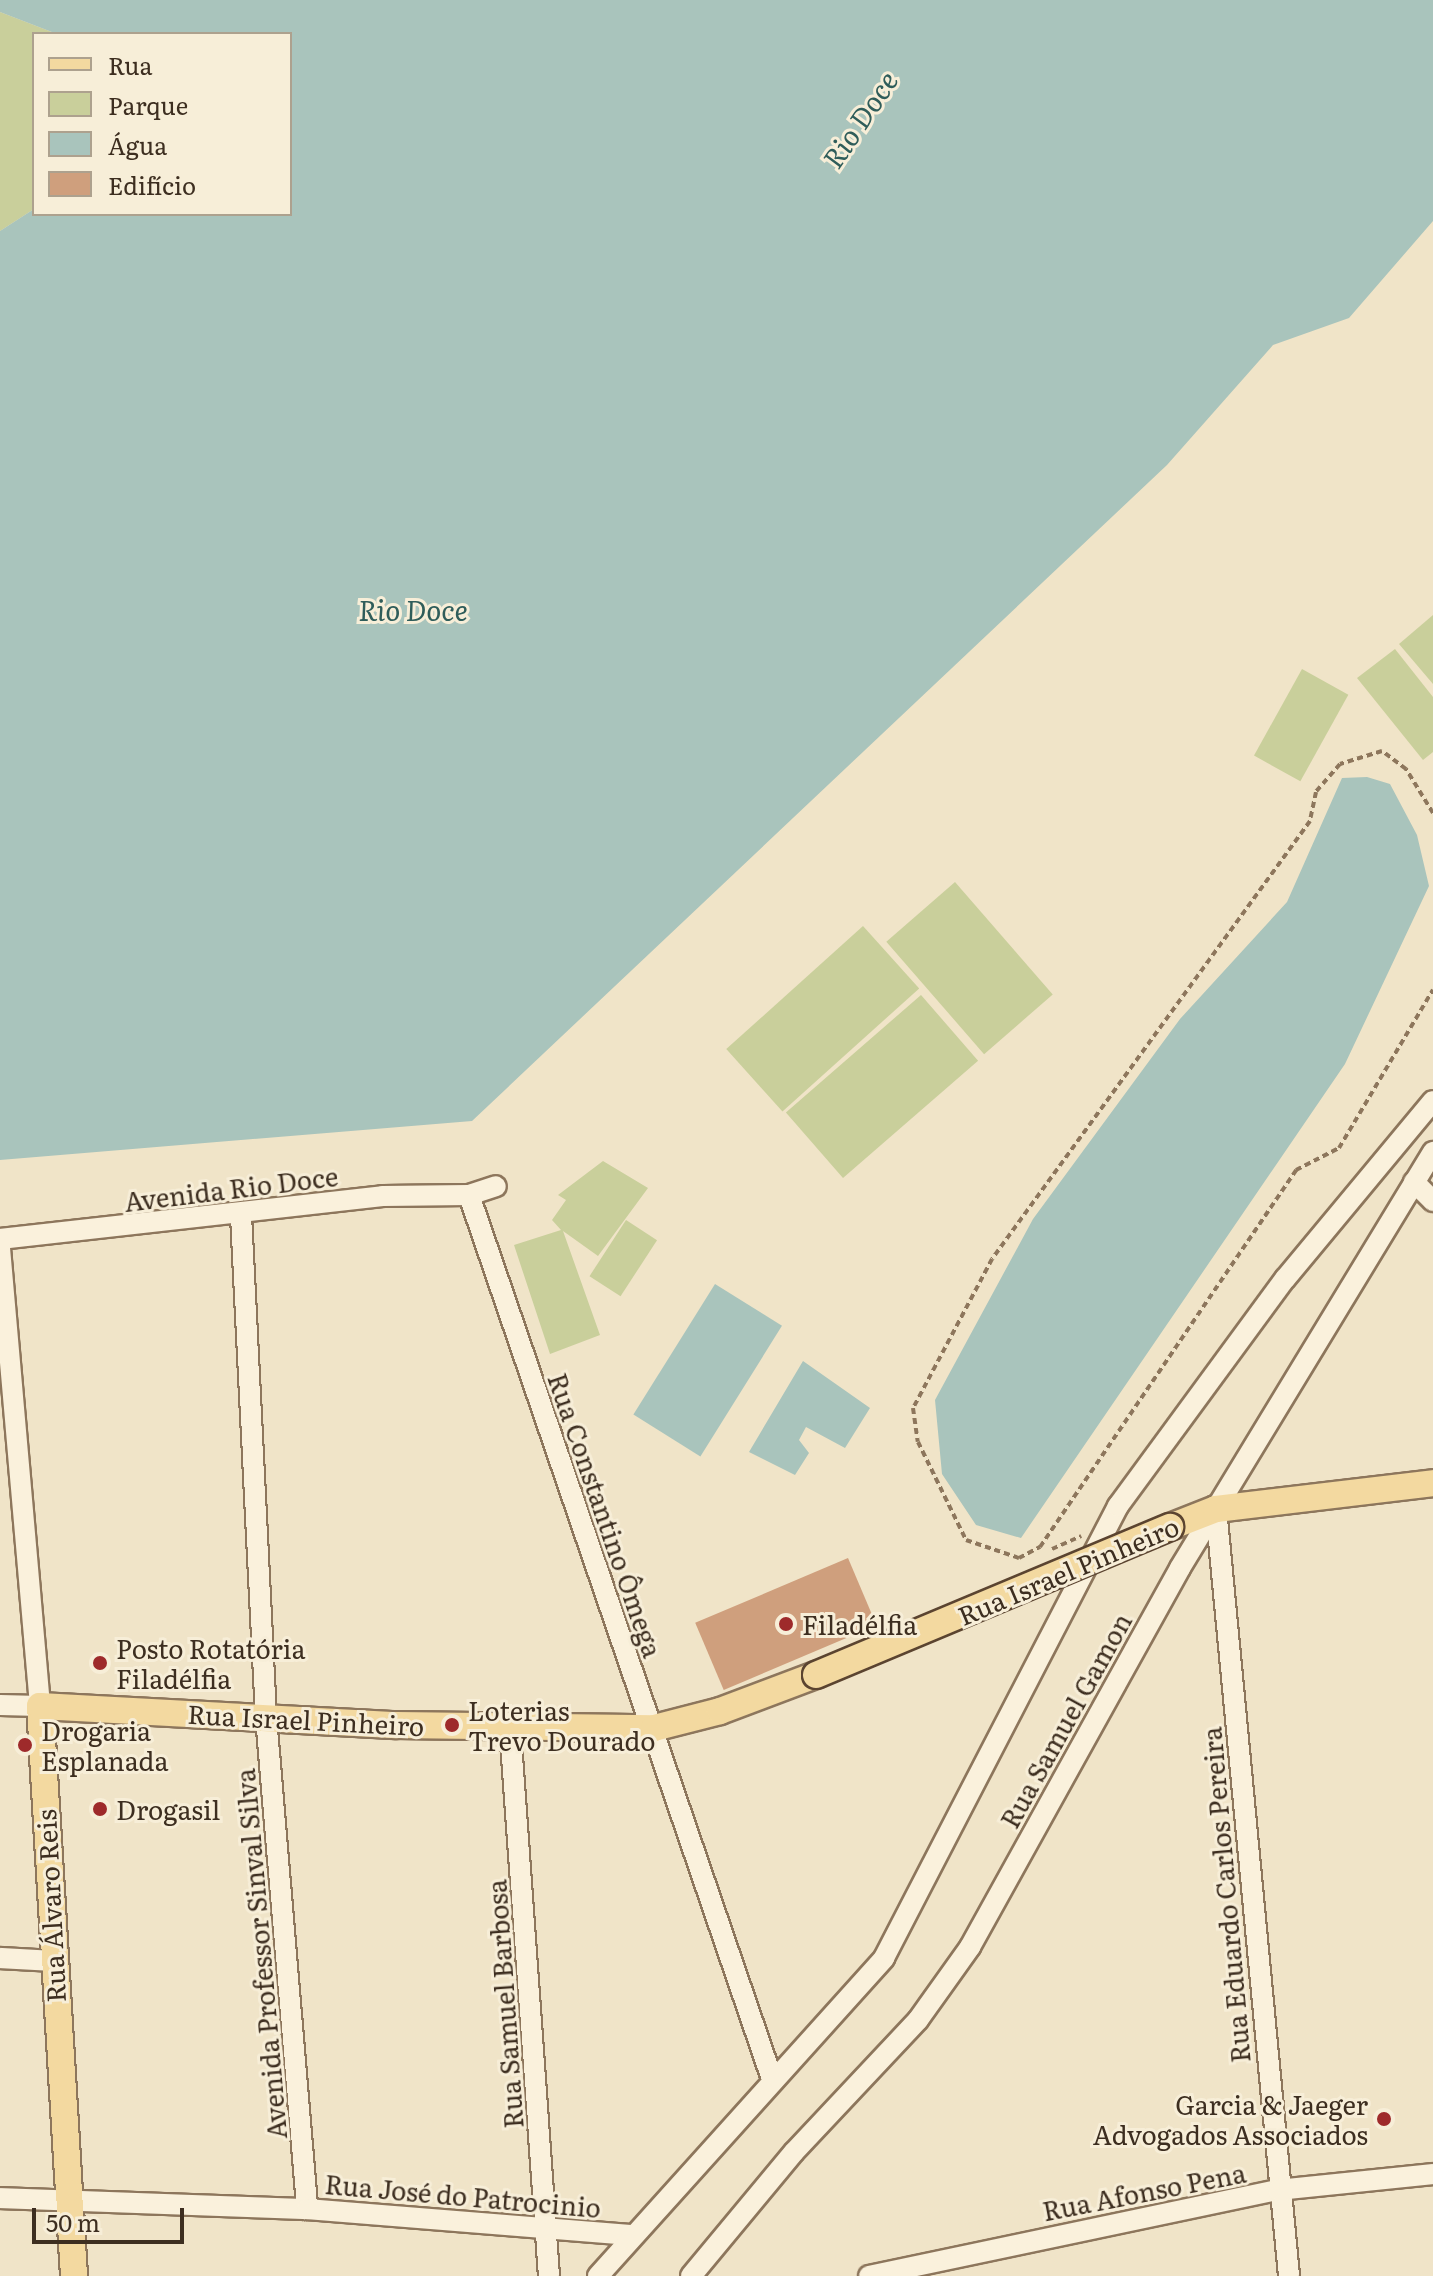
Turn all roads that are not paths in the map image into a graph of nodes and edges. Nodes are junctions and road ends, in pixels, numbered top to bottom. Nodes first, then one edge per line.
1 (1433, 1101) edge
2 (1433, 1152) edge
3 (1414, 1182) junction
4 (496, 1186) dead end
5 (469, 1195) junction
6 (1433, 1201) edge
7 (241, 1215) junction
8 (0, 1239) edge
9 (0, 1248) edge
10 (1433, 1483) edge
11 (1216, 1509) junction
12 (0, 1705) edge
13 (40, 1706) junction
14 (266, 1717) junction
15 (510, 1728) junction
16 (654, 1728) junction
17 (0, 1958) edge
18 (53, 1961) junction
19 (772, 2079) junction
20 (1433, 2174) edge
21 (1278, 2190) junction
22 (0, 2198) edge
23 (69, 2200) junction
24 (307, 2209) junction
25 (545, 2228) junction
26 (633, 2235) junction
27 (74, 2276) edge
28 (549, 2276) edge
29 (598, 2276) edge
30 (691, 2276) edge
31 (869, 2276) edge
32 (1289, 2276) edge

1 - 19 street
2 - 3 street, Rua Samuel Gamon
3 - 6 street
3 - 11 street, Rua Samuel Gamon
4 - 5 street, Avenida Rio Doce
5 - 7 street, Avenida Rio Doce
5 - 16 street, Rua Constantino Ômega
7 - 8 street, Avenida Rio Doce
7 - 14 street, Avenida Professor Sinval Silva
9 - 13 street, Rua Álvaro Reis
10 - 11 main road, Rua Israel Pinheiro
11 - 16 main road, Rua Israel Pinheiro, bridge
11 - 21 street, Rua Eduardo Carlos Pereira
11 - 30 street, Rua Samuel Gamon
12 - 13 street, Rua Israel Pinheiro
13 - 14 main road, Rua Israel Pinheiro
13 - 18 main road, Rua Álvaro Reis
14 - 15 main road, Rua Israel Pinheiro
14 - 24 street, Avenida Professor Sinval Silva
15 - 16 main road, Rua Israel Pinheiro
15 - 25 street, Rua Samuel Barbosa
16 - 19 street, Rua Constantino Ômega
17 - 18 street
18 - 23 main road, Rua Álvaro Reis
19 - 26 street
20 - 21 street, Rua Afonso Pena
21 - 31 street, Rua Afonso Pena
21 - 32 street, Rua Eduardo Carlos Pereira
22 - 23 street, Rua José do Patrocinio
23 - 24 street, Rua José do Patrocinio
23 - 27 main road, Rua Álvaro Reis
24 - 25 street, Rua José do Patrocinio
25 - 26 street, Rua José do Patrocinio
25 - 28 street, Rua Samuel Barbosa
26 - 29 street

